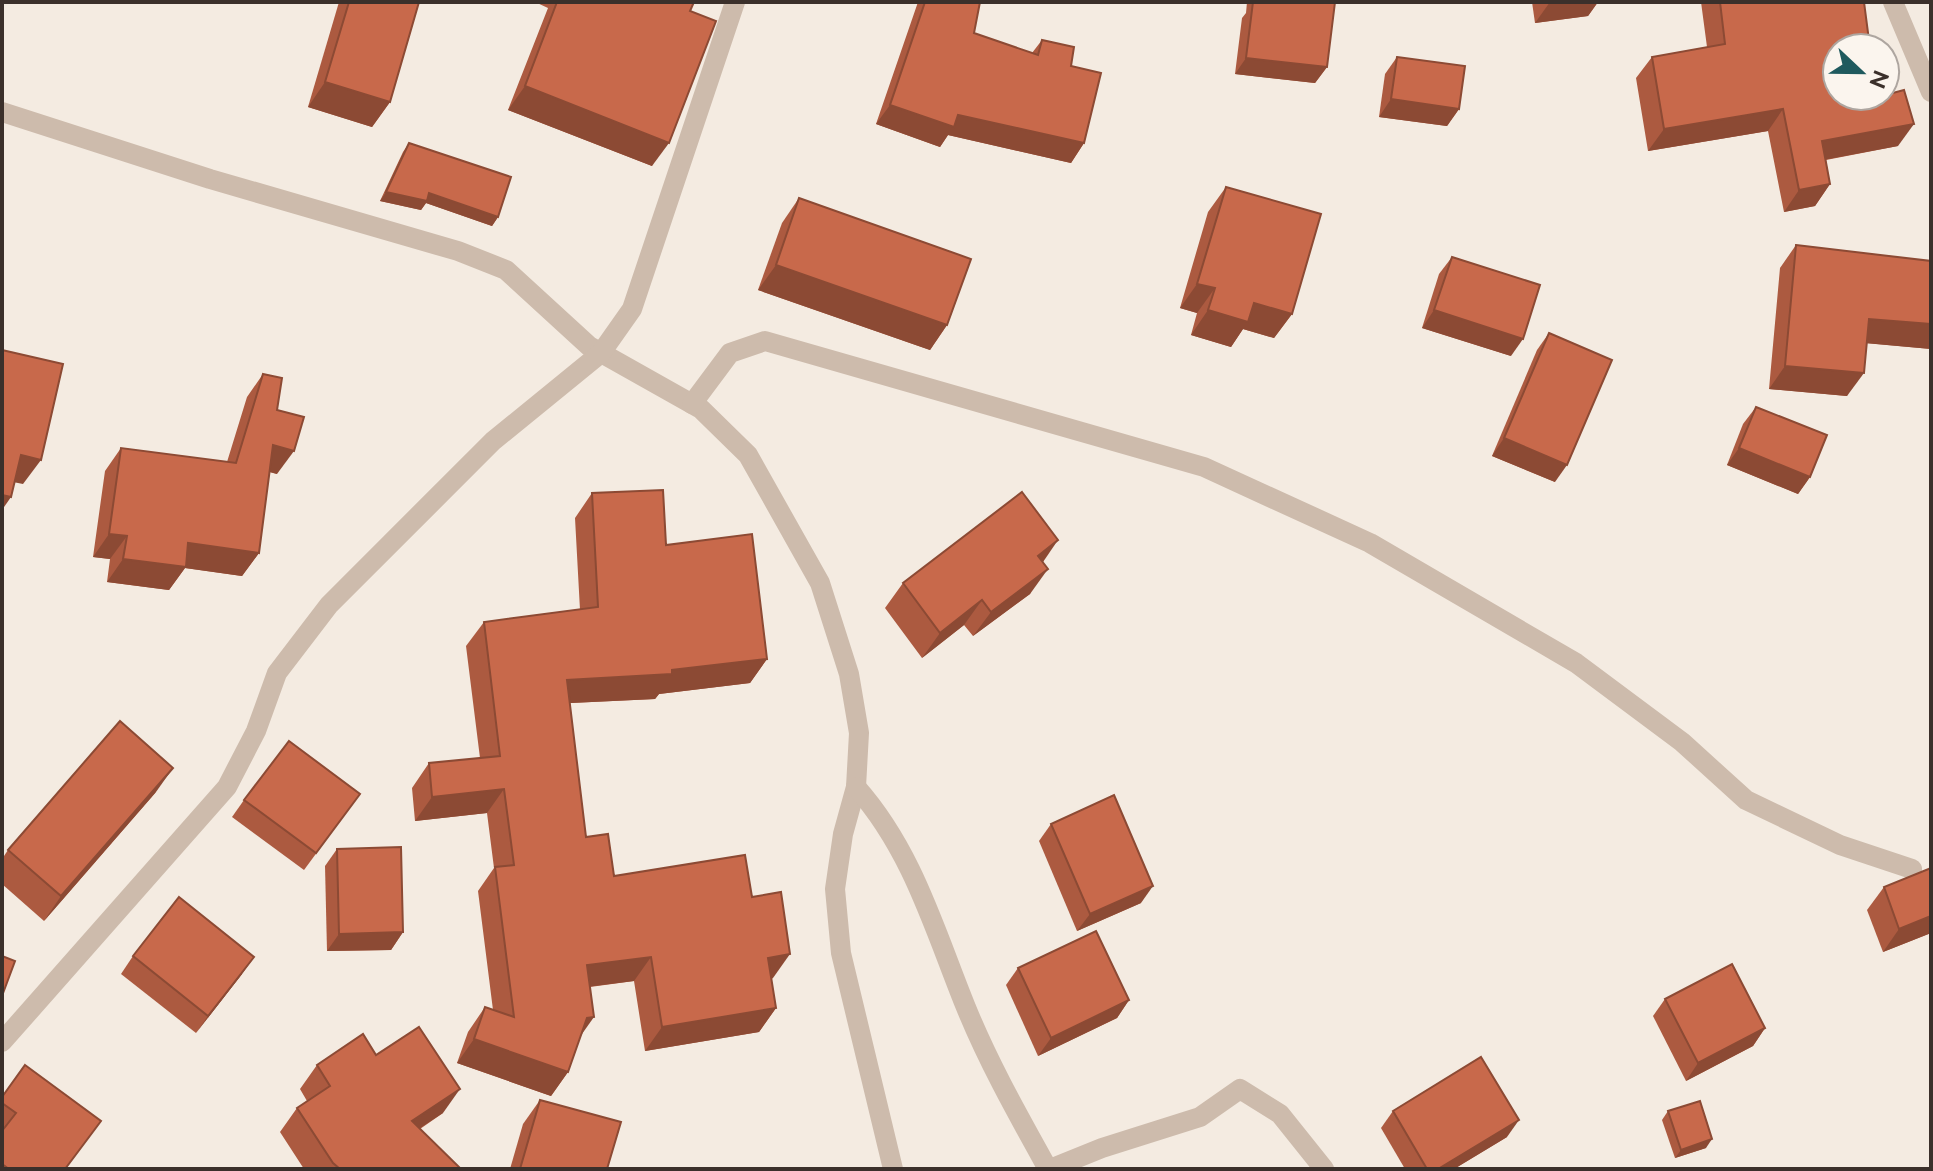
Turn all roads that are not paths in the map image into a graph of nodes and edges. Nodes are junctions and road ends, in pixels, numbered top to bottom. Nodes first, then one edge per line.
1 (735, 2) edge
2 (1893, 2) edge
3 (1931, 92) edge
4 (2, 112) edge
5 (601, 353) junction
6 (692, 404) junction
7 (856, 787) junction
8 (1912, 869) dead end
9 (2, 1042) edge
10 (893, 1169) edge
11 (1049, 1169) edge
12 (1324, 1169) edge

1 - 5 street
2 - 3 street
4 - 5 street
5 - 6 street
5 - 9 street
6 - 7 street
6 - 8 street
7 - 10 street
7 - 11 street
11 - 12 street

